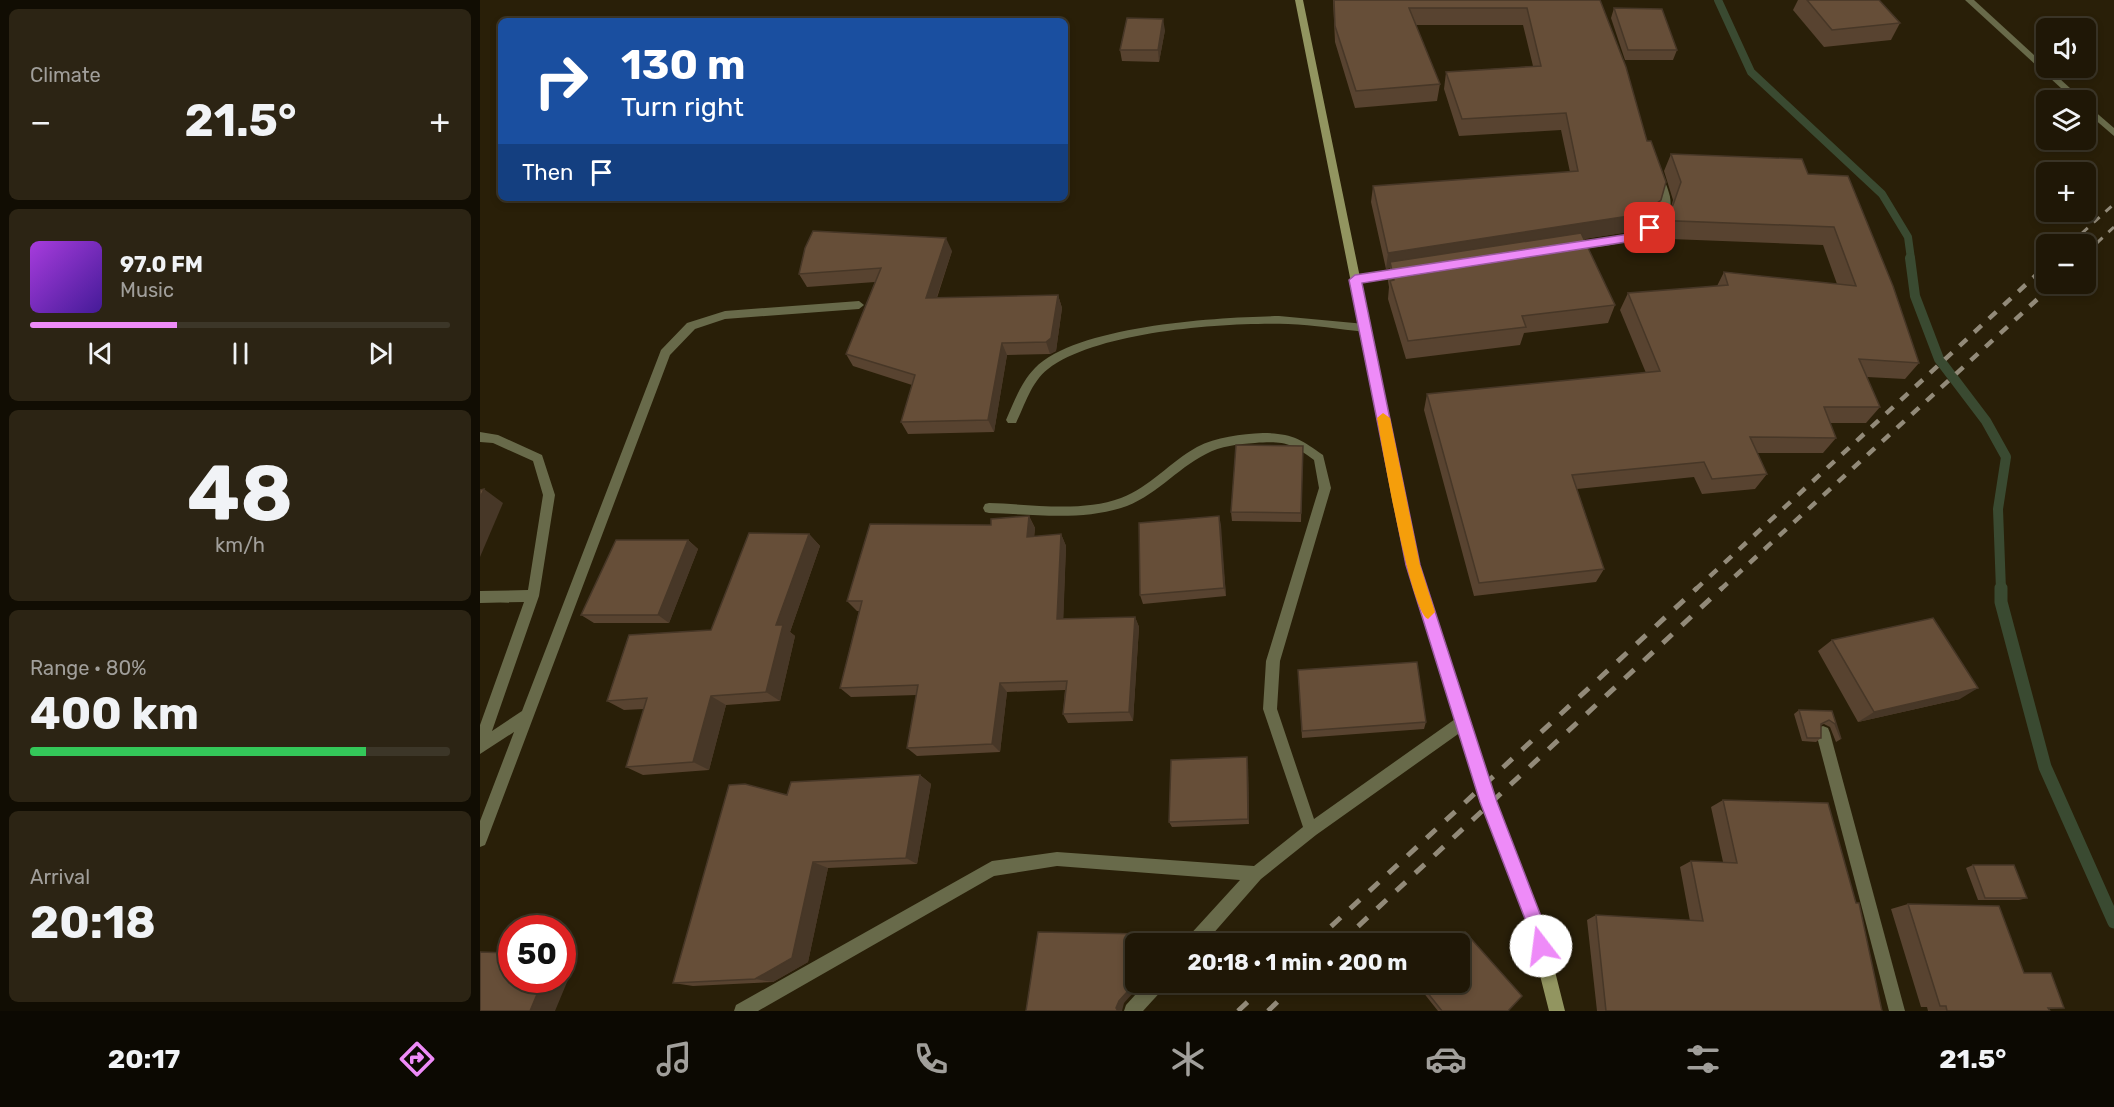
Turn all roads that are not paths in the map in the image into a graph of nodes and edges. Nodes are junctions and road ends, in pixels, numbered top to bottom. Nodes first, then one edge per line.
1 (1299, 0) edge
2 (1968, 0) edge
3 (2068, 90) edge
4 (2096, 116) edge
5 (2114, 133) edge
6 (1655, 166) edge
7 (1556, 249) edge
8 (1414, 271) edge
9 (1355, 280) junction
10 (859, 305) dead end
11 (1365, 328) junction
12 (1012, 420) dead end
13 (480, 437) edge
14 (989, 508) dead end
15 (533, 596) junction
16 (480, 597) edge
17 (528, 715) junction
18 (1463, 722) junction
19 (1822, 733) edge
20 (480, 746) edge
21 (1311, 830) junction
22 (480, 840) edge
23 (1256, 874) junction
24 (1203, 933) edge
25 (1148, 993) edge
26 (742, 1011) edge
27 (1132, 1011) edge
28 (1557, 1011) edge
29 (1897, 1011) edge

1 - 9 main road
2 - 3 street
4 - 5 street
6 - 7 street
8 - 9 street
9 - 11 main road
10 - 17 street
11 - 12 street
11 - 18 main road
13 - 15 street
14 - 21 street
15 - 16 street
15 - 20 street
17 - 20 street
17 - 22 street
18 - 21 street
18 - 28 main road
19 - 29 street
21 - 23 street
23 - 24 street
23 - 26 street
25 - 27 street

